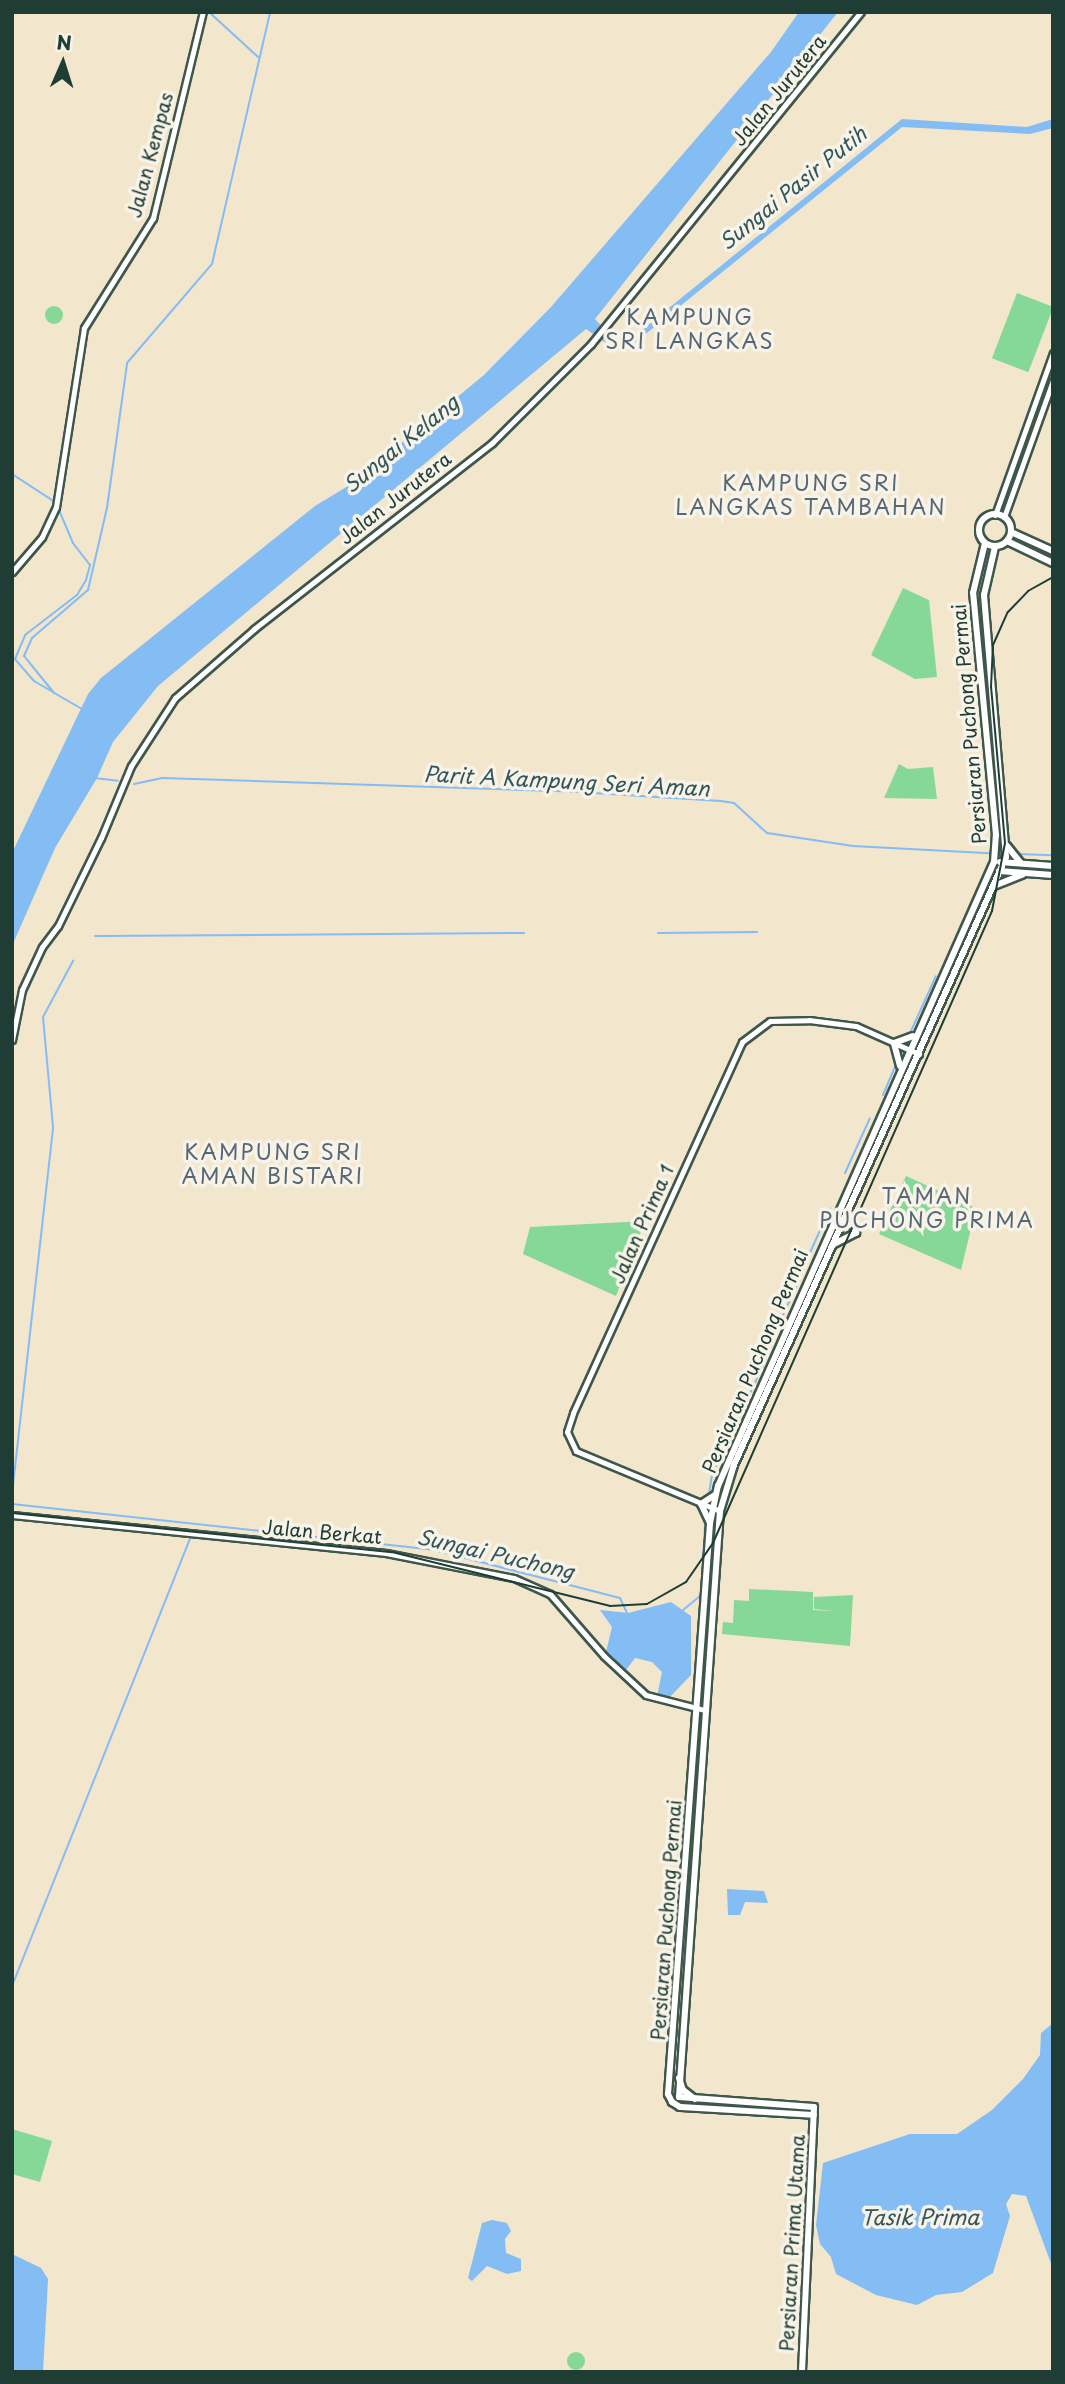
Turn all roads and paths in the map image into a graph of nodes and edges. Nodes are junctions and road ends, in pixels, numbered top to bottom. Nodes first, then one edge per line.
1 (203, 12) edge
2 (861, 12) edge
3 (1053, 353) edge
4 (1053, 380) edge
5 (995, 514) junction
6 (1004, 517) junction
7 (1011, 532) junction
8 (1007, 541) junction
9 (985, 543) junction
10 (995, 547) junction
11 (1053, 551) edge
12 (1053, 564) edge
13 (12, 572) edge
14 (1007, 846) junction
15 (995, 859) junction
16 (1005, 860) junction
17 (1022, 864) junction
18 (1053, 866) edge
19 (990, 871) junction
20 (1000, 871) junction
21 (1028, 873) junction
22 (1053, 874) edge
23 (994, 886) junction
24 (915, 1034) junction
25 (12, 1040) edge
26 (894, 1043) junction
27 (908, 1049) junction
28 (919, 1054) junction
29 (900, 1068) junction
30 (847, 1212) junction
31 (832, 1245) junction
32 (778, 1354) junction
33 (716, 1494) junction
34 (701, 1504) junction
35 (716, 1511) junction
36 (12, 1515) edge
37 (710, 1523) junction
38 (701, 1709) junction
39 (678, 2076) junction
40 (679, 2098) junction
41 (697, 2100) junction
42 (672, 2102) junction
43 (711, 2105) junction
44 (802, 2372) edge

1 - 13 street, Jalan Kempas
2 - 25 street, Jalan Jurutera
3 - 5 street
4 - 6 street
5 - 6 main road
5 - 9 main road
6 - 7 main road
7 - 8 main road
7 - 11 main road
8 - 10 main road
8 - 12 main road
9 - 10 main road
9 - 15 main road, Persiaran Puchong Permai
10 - 14 main road, Persiaran Puchong Permai
14 - 16 main road, Persiaran Puchong Permai
14 - 17 main road
15 - 16 main road
15 - 19 main road, Persiaran Puchong Permai
16 - 17 main road
16 - 20 main road, Persiaran Puchong Permai
17 - 18 main road
19 - 20 main road
19 - 24 main road, Persiaran Puchong Permai
20 - 21 main road
20 - 23 main road, Persiaran Puchong Permai
21 - 22 main road
21 - 23 main road
23 - 28 main road, Persiaran Puchong Permai
24 - 26 main road
24 - 27 main road, Persiaran Puchong Permai
26 - 27 street, Jalan Prima 1
26 - 29 main road
26 - 34 street, Jalan Prima 1
27 - 28 street, Jalan Prima 1
27 - 29 main road, Persiaran Puchong Permai
28 - 30 main road, Persiaran Puchong Permai
29 - 32 main road, Persiaran Puchong Permai
30 - 31 main road, Persiaran Puchong Permai
30 - 31 main road
31 - 32 main road, Persiaran Puchong Permai
32 - 33 main road, Persiaran Puchong Permai
32 - 35 main road, Persiaran Puchong Permai
33 - 34 main road
33 - 35 main road, Persiaran Puchong Permai
34 - 35 street, Jalan Prima 1
34 - 37 main road
35 - 37 main road, Persiaran Puchong Permai
35 - 38 main road, Persiaran Puchong Permai
36 - 38 street, Jalan Berkat
37 - 38 main road, Persiaran Puchong Permai
38 - 39 main road, Persiaran Puchong Permai
38 - 42 main road, Persiaran Puchong Permai
39 - 40 main road, Persiaran Puchong Permai
39 - 41 main road
40 - 41 main road, Persiaran Prima Utama
40 - 42 main road
41 - 43 main road, Persiaran Prima Utama
42 - 43 main road, Persiaran Prima Utama
43 - 44 main road, Persiaran Prima Utama

